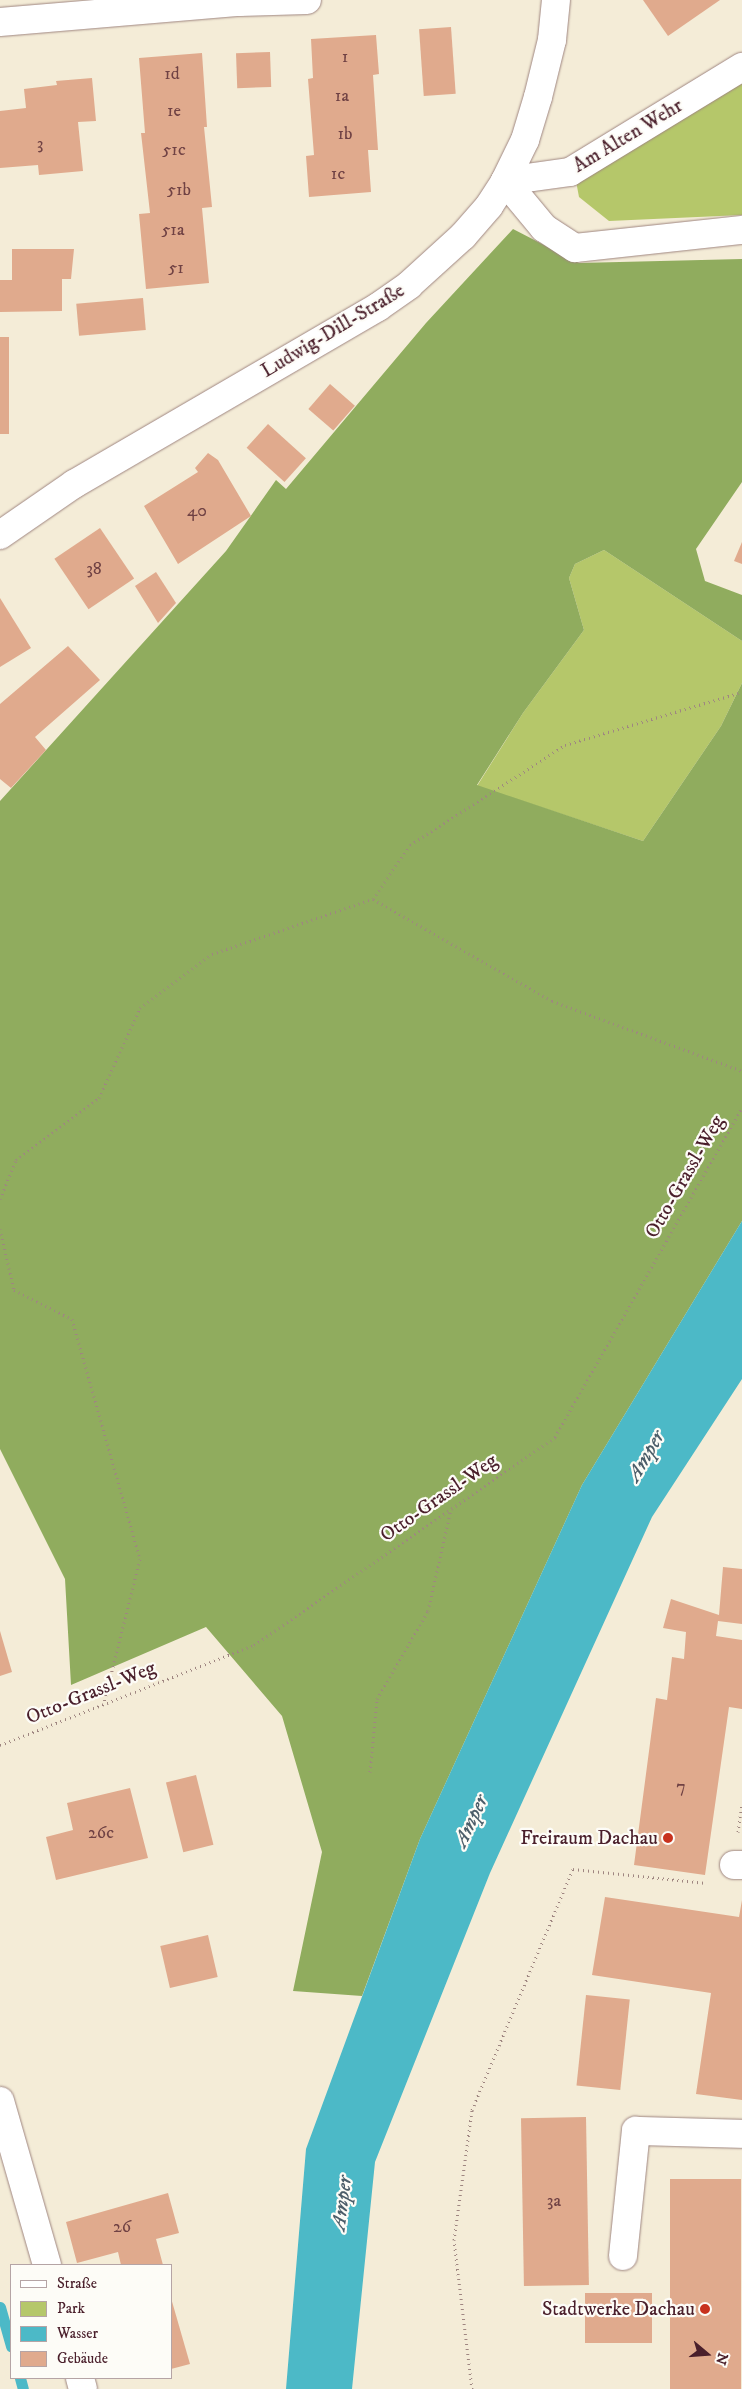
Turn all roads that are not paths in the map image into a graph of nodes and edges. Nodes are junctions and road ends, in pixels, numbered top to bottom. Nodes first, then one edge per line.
1 (306, 0) edge
2 (556, 0) edge
3 (0, 22) edge
4 (742, 67) edge
5 (505, 181) junction
6 (742, 230) edge
7 (0, 535) edge
8 (0, 2101) edge
9 (742, 2134) edge
10 (623, 2256) dead end
11 (48, 2264) edge

1 - 3 street
2 - 5 street, Ludwig-Dill-Straße
4 - 5 street, Am Alten Wehr
5 - 6 street
5 - 7 street, Ludwig-Dill-Straße
8 - 11 street
9 - 10 street

